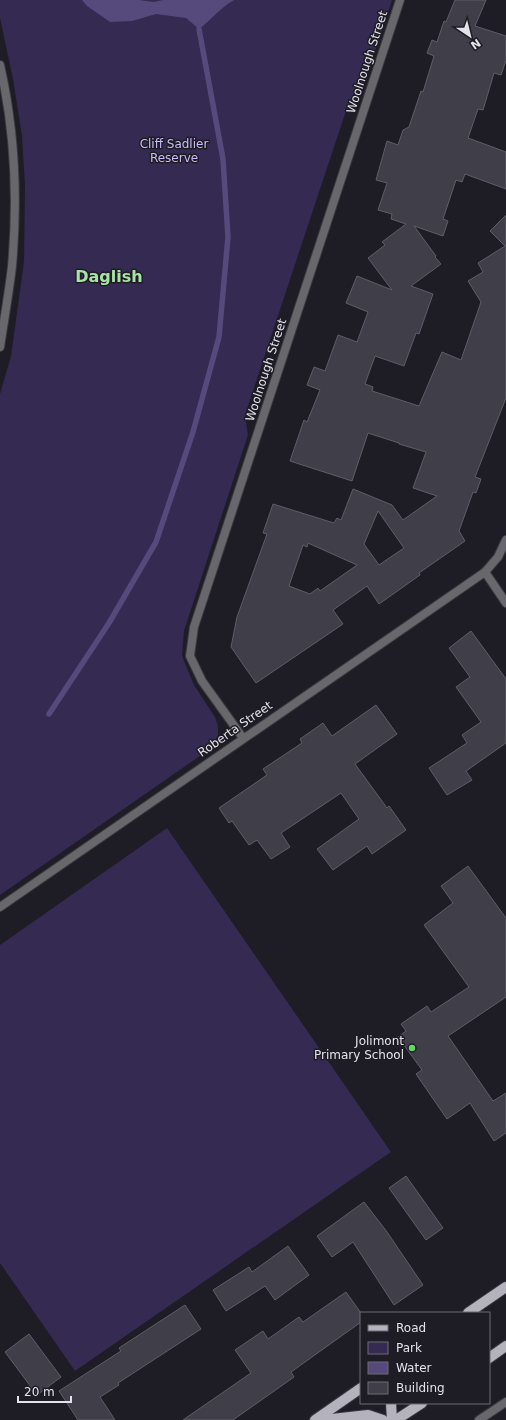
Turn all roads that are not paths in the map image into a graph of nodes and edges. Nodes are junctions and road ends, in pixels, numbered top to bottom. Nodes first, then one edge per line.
1 (400, 0) edge
2 (0, 65) edge
3 (0, 347) edge
4 (506, 540) edge
5 (485, 572) junction
6 (506, 603) edge
7 (244, 738) junction
8 (0, 907) edge
9 (506, 1287) edge
10 (469, 1312) edge
11 (506, 1346) edge
12 (490, 1357) edge
13 (360, 1389) edge
14 (506, 1402) edge
15 (391, 1404) edge
16 (420, 1404) edge
17 (316, 1420) edge
18 (323, 1420) edge
19 (384, 1420) edge
20 (392, 1420) edge
21 (396, 1420) edge
22 (480, 1420) edge

1 - 7 street, Woolnough Street
2 - 3 street
4 - 5 street, Roberta Street
5 - 6 street
5 - 7 street, Roberta Street
7 - 8 street, Roberta Street
9 - 10 main road
11 - 12 main road
13 - 17 main road
14 - 22 street
15 - 20 main road
16 - 21 main road
18 - 19 main road

